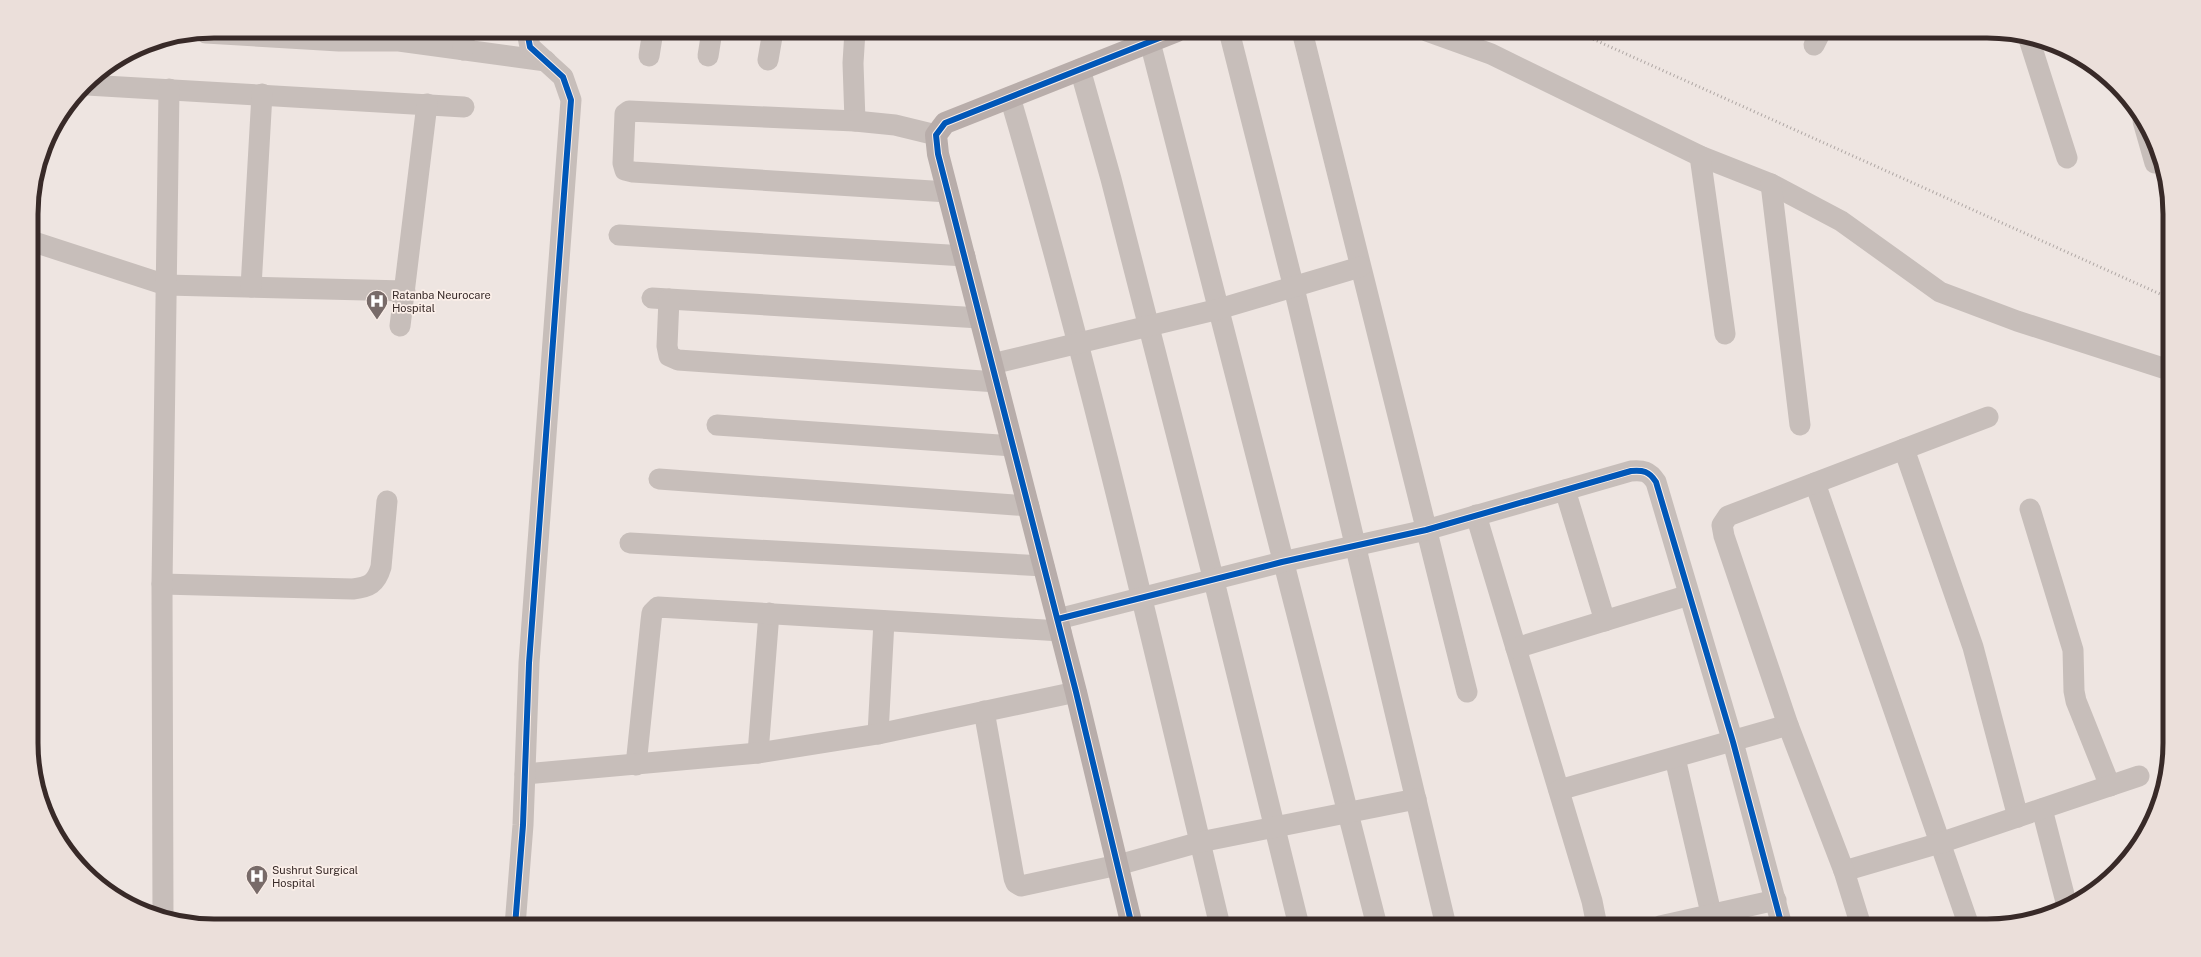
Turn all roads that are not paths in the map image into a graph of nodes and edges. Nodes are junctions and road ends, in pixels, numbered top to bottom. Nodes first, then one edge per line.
1 (429, 38) edge
2 (528, 38) edge
3 (652, 38) edge
4 (711, 38) edge
5 (772, 38) edge
6 (855, 38) edge
7 (1160, 38) edge
8 (1231, 38) edge
9 (1304, 38) edge
10 (1446, 38) edge
11 (464, 40) edge
12 (1150, 42) junction
13 (2030, 44) edge
14 (649, 56) dead end
15 (708, 56) dead end
16 (768, 60) dead end
17 (546, 61) junction
18 (1080, 69) junction
19 (95, 85) edge
20 (168, 89) junction
21 (262, 94) junction
22 (1010, 97) junction
23 (427, 104) junction
24 (464, 107) dead end
25 (855, 121) junction
26 (936, 135) junction
27 (2152, 152) edge
28 (1700, 156) junction
29 (2067, 158) dead end
30 (2155, 163) dead end
31 (1771, 184) junction
32 (948, 192) junction
33 (619, 235) dead end
34 (38, 244) edge
35 (964, 256) junction
36 (1360, 267) junction
37 (166, 285) junction
38 (251, 287) junction
39 (1294, 288) junction
40 (404, 291) junction
41 (1219, 309) junction
42 (980, 318) junction
43 (1148, 325) junction
44 (400, 326) dead end
45 (1725, 334) dead end
46 (1077, 343) junction
47 (2163, 368) edge
48 (995, 373) junction
49 (1988, 417) dead end
50 (717, 425) dead end
51 (1800, 425) dead end
52 (1013, 446) junction
53 (1904, 449) junction
54 (658, 479) dead end
55 (1815, 483) junction
56 (1565, 490) junction
57 (387, 501) dead end
58 (1028, 506) junction
59 (2030, 509) dead end
60 (1476, 515) junction
61 (1426, 530) junction
62 (630, 544) dead end
63 (1355, 546) junction
64 (1282, 562) junction
65 (1044, 566) junction
66 (1214, 580) junction
67 (162, 584) junction
68 (1689, 595) junction
69 (1142, 598) junction
70 (769, 613) junction
71 (884, 621) junction
72 (1606, 621) junction
73 (1059, 625) junction
74 (1516, 648) junction
75 (1076, 692) junction
76 (1467, 692) dead end
77 (984, 711) junction
78 (1788, 725) junction
79 (878, 734) junction
80 (1733, 742) junction
81 (758, 753) junction
82 (1675, 758) junction
83 (636, 765) junction
84 (525, 774) junction
85 (2139, 776) dead end
86 (2110, 786) junction
87 (1559, 790) junction
88 (1416, 799) junction
89 (2042, 809) junction
90 (1349, 812) junction
91 (2018, 817) junction
92 (1275, 826) junction
93 (1200, 842) junction
94 (1940, 843) junction
95 (1118, 865) junction
96 (1844, 871) junction
97 (1776, 900) junction
98 (2066, 901) edge
99 (163, 911) edge
100 (515, 919) edge
101 (1130, 919) edge
102 (1218, 919) edge
103 (1297, 919) edge
104 (1375, 919) edge
105 (1444, 919) edge
106 (1595, 919) edge
107 (1713, 919) edge
108 (1716, 919) edge
109 (1780, 919) edge
110 (1859, 919) edge
111 (1967, 919) edge

1 - 11 street
2 - 17 street
3 - 14 street
4 - 15 street
5 - 16 street
6 - 25 street
7 - 12 street
8 - 39 street
9 - 36 street
10 - 28 street
11 - 17 street
12 - 18 street
12 - 41 street
13 - 29 street
17 - 84 street
18 - 22 street
18 - 43 street
19 - 20 street
20 - 21 street
20 - 37 street
21 - 23 street
21 - 38 street
22 - 26 street
22 - 46 street
23 - 24 street
23 - 40 street
25 - 26 street
25 - 32 street
26 - 32 street
27 - 30 street
28 - 31 street
28 - 45 street
31 - 47 street
31 - 51 street
32 - 35 street
33 - 35 street
34 - 37 street
35 - 42 street
36 - 39 street
36 - 61 street
37 - 38 street
37 - 67 street
38 - 40 street
39 - 41 street
39 - 63 street
40 - 44 street
41 - 43 street
41 - 64 street
42 - 48 street
42 - 48 street
43 - 46 street
43 - 66 street
46 - 48 street
46 - 69 street
48 - 52 street
49 - 53 street
50 - 52 street
52 - 58 street
53 - 55 street
53 - 91 street
54 - 58 street
55 - 78 street
55 - 94 street
56 - 60 street
56 - 68 street
56 - 72 street
57 - 67 street
58 - 65 street
59 - 86 street
60 - 61 street
60 - 74 street
61 - 63 street
61 - 76 street
62 - 65 street
63 - 64 street
63 - 88 street
64 - 66 street
64 - 90 street
65 - 73 street
66 - 69 street
66 - 92 street
67 - 99 street
68 - 72 street
68 - 80 street
69 - 73 street
69 - 93 street
70 - 71 street
70 - 81 street
70 - 83 street
71 - 73 street
71 - 79 street
72 - 74 street
73 - 75 street
74 - 87 street
75 - 77 street
75 - 95 street
77 - 79 street
77 - 95 street
78 - 80 street
78 - 96 street
79 - 81 street
80 - 82 street
80 - 97 street
81 - 83 street
82 - 87 street
82 - 107 street
83 - 84 street
84 - 100 street
85 - 86 street
86 - 89 street
87 - 106 street
88 - 90 street
88 - 105 street
89 - 91 street
89 - 98 street
90 - 92 street
90 - 104 street
91 - 94 street
92 - 93 street
92 - 103 street
93 - 95 street
93 - 102 street
94 - 96 street
94 - 111 street
95 - 101 street
96 - 110 street
97 - 108 street
97 - 109 street

